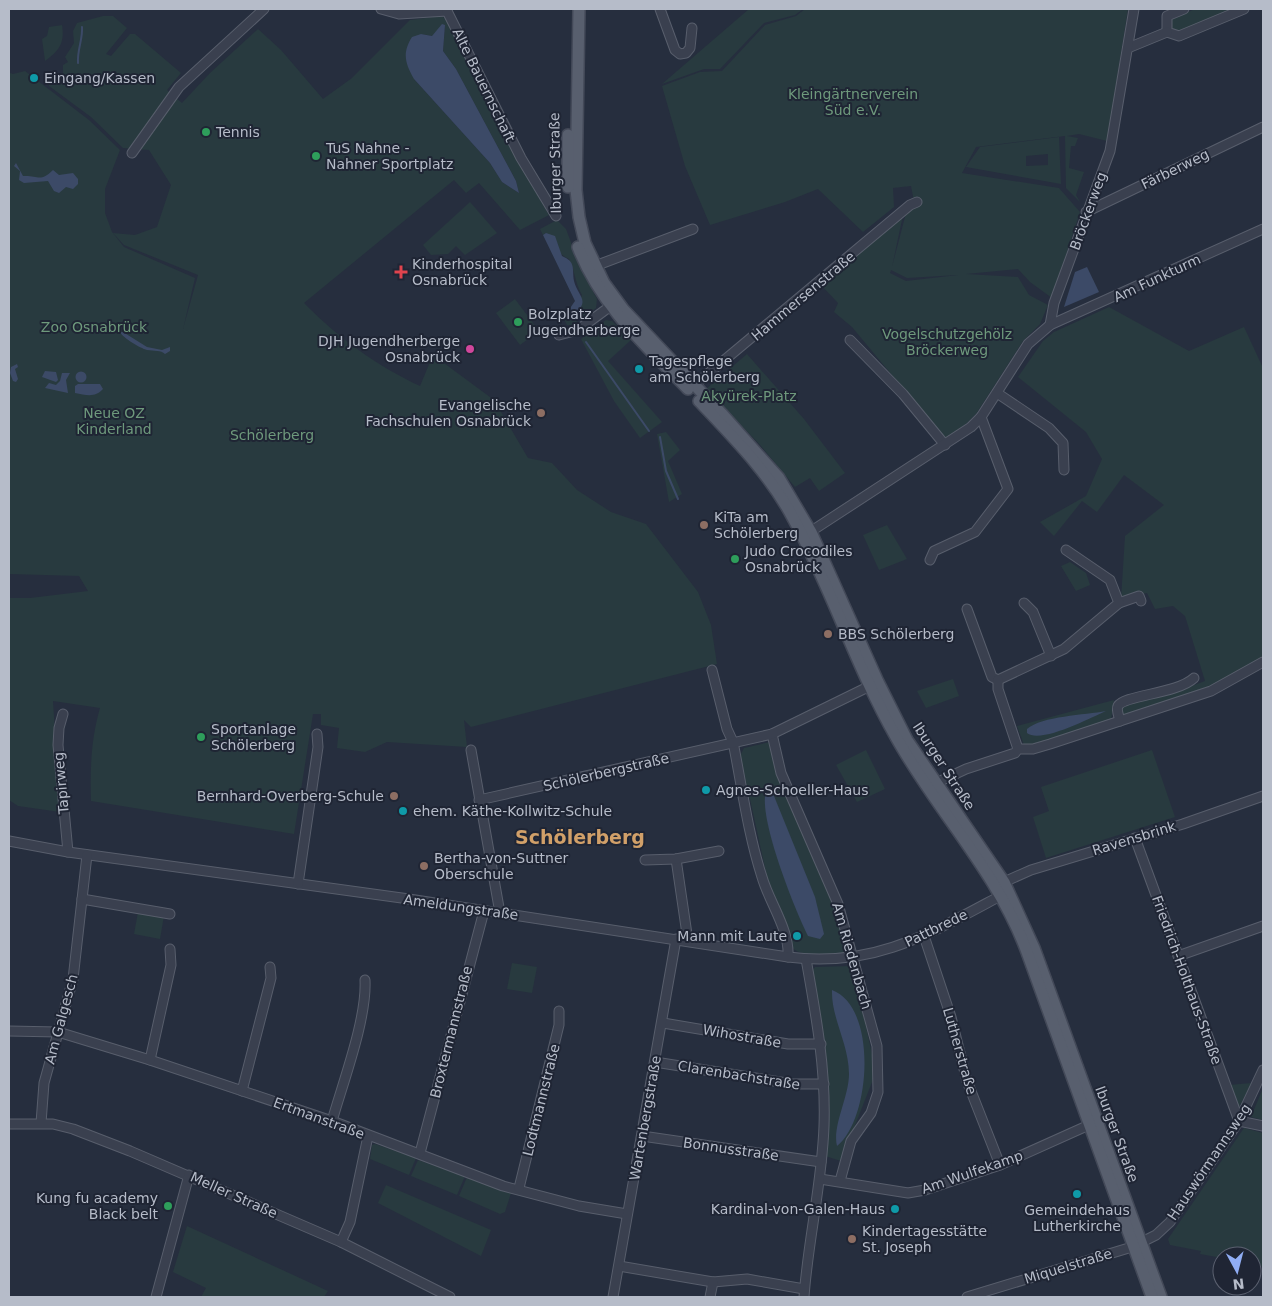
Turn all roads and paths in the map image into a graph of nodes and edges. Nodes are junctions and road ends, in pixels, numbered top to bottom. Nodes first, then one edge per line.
1 (264, 9) edge
2 (382, 9) edge
3 (572, 9) edge
4 (579, 9) edge
5 (660, 9) edge
6 (1134, 9) edge
7 (1184, 9) edge
8 (1244, 9) edge
9 (448, 10) edge
10 (692, 28) dead end
11 (1167, 32) junction
12 (1128, 48) junction
13 (1263, 126) edge
14 (132, 153) dead end
15 (918, 202) dead end
16 (1086, 212) junction
17 (556, 216) dead end
18 (693, 229) dead end
19 (1263, 229) edge
20 (594, 266) junction
21 (614, 304) junction
22 (1050, 325) junction
23 (559, 335) dead end
24 (850, 340) dead end
25 (692, 388) junction
26 (997, 393) junction
27 (982, 417) junction
28 (945, 445) junction
29 (1064, 470) dead end
30 (807, 535) junction
31 (1066, 550) dead end
32 (930, 560) dead end
33 (1141, 601) dead end
34 (1024, 603) dead end
35 (1120, 603) junction
36 (967, 609) dead end
37 (1051, 656) junction
38 (1263, 662) edge
39 (712, 670) dead end
40 (1194, 678) dead end
41 (998, 680) junction
42 (874, 684) junction
43 (63, 714) dead end
44 (1120, 721) junction
45 (317, 734) dead end
46 (772, 734) junction
47 (733, 742) junction
48 (1018, 749) junction
49 (471, 750) dead end
50 (936, 783) junction
51 (1263, 796) edge
52 (480, 800) junction
53 (1135, 838) junction
54 (9, 841) edge
55 (719, 851) dead end
56 (68, 852) junction
57 (87, 855) junction
58 (676, 858) junction
59 (645, 860) dead end
60 (1004, 882) junction
61 (298, 884) junction
62 (1002, 896) junction
63 (82, 899) junction
64 (484, 911) junction
65 (500, 913) junction
66 (170, 914) dead end
67 (1263, 926) edge
68 (924, 936) junction
69 (676, 939) junction
70 (688, 941) junction
71 (170, 949) dead end
72 (1178, 956) junction
73 (788, 957) junction
74 (854, 958) junction
75 (806, 959) junction
76 (270, 967) dead end
77 (365, 980) dead end
78 (559, 1012) dead end
79 (663, 1023) junction
80 (9, 1031) edge
81 (58, 1032) junction
82 (821, 1044) junction
83 (150, 1060) junction
84 (655, 1062) junction
85 (1263, 1070) edge
86 (824, 1084) junction
87 (242, 1091) junction
88 (332, 1121) junction
89 (1239, 1121) junction
90 (41, 1123) junction
91 (9, 1124) edge
92 (1089, 1125) junction
93 (1263, 1126) edge
94 (368, 1136) junction
95 (642, 1136) junction
96 (420, 1153) junction
97 (821, 1162) junction
98 (1000, 1165) junction
99 (190, 1175) junction
100 (820, 1178) junction
101 (840, 1181) junction
102 (519, 1188) junction
103 (627, 1214) junction
104 (341, 1242) junction
105 (1136, 1245) junction
106 (619, 1266) junction
107 (713, 1282) junction
108 (804, 1293) edge
109 (156, 1297) edge
110 (450, 1297) edge
111 (613, 1297) edge
112 (710, 1297) edge
113 (967, 1297) edge
114 (1152, 1297) edge
115 (1161, 1297) edge

1 - 14 street
2 - 9 street, Alte Bauernschaft
3 - 21 main road, Iburger Straße
4 - 20 main road, Iburger Straße
5 - 10 street
6 - 12 street, Bröckerweg
7 - 11 street
8 - 11 street
9 - 17 street, Alte Bauernschaft
11 - 12 street
12 - 16 street, Bröckerweg
13 - 16 street, Färberweg
15 - 25 street, Hammersenstraße
16 - 22 street, Bröckerweg
18 - 20 street
19 - 22 street, Am Funkturm
20 - 21 main road, Iburger Straße
21 - 23 street
21 - 25 main road, Iburger Straße
22 - 26 street
24 - 28 street
25 - 30 main road, Iburger Straße
26 - 27 street
26 - 29 street
27 - 28 street
27 - 32 street
28 - 30 street
30 - 42 main road, Iburger Straße
31 - 35 street
33 - 35 street
34 - 37 street
35 - 37 street
36 - 41 street
37 - 41 street
38 - 44 street
39 - 47 street
40 - 44 street
41 - 48 street
42 - 46 street, Schölerbergstraße
42 - 50 main road, Iburger Straße
42 - 62 main road, Iburger Straße
43 - 56 street, Tapirweg
44 - 48 street
45 - 61 street
46 - 47 street, Schölerbergstraße
46 - 74 street, Am Riedenbach
47 - 52 street, Schölerbergstraße
47 - 73 street
48 - 50 street
49 - 52 street
50 - 60 main road, Iburger Straße
51 - 53 street, Ravensbrink
52 - 65 street
53 - 60 street, Ravensbrink
53 - 72 street, Friedrich-Holthaus-Straße
54 - 56 street, Ameldungstraße
55 - 58 street
56 - 57 street, Ameldungstraße
57 - 61 street, Ameldungstraße
57 - 63 street, Am Galgesch
58 - 59 street
58 - 70 street
60 - 62 street
60 - 105 main road, Iburger Straße
61 - 64 street, Ameldungstraße
62 - 68 street, Pattbrede
62 - 92 main road, Iburger Straße
63 - 66 street
63 - 81 street, Am Galgesch
64 - 65 street, Ameldungstraße
64 - 96 street, Broxtermannstraße
65 - 69 street, Ameldungstraße
67 - 72 street
68 - 74 street, Pattbrede
68 - 98 street, Lutherstraße
69 - 70 street, Ameldungstraße
69 - 79 street, Wartenbergstraße
70 - 73 street, Ameldungstraße
71 - 83 street
72 - 89 street, Friedrich-Holthaus-Straße
73 - 75 street, Ameldungstraße
74 - 75 street, Ameldungstraße
74 - 101 street, Am Riedenbach
75 - 82 street
76 - 87 street
77 - 88 street
78 - 102 street, Lodtmannstraße
79 - 82 street, Wihostraße
79 - 84 street, Wartenbergstraße
80 - 81 street, Ertmanstraße
81 - 83 street, Ertmanstraße
81 - 90 street, Am Galgesch
82 - 86 street
83 - 87 street, Ertmanstraße
84 - 86 street, Clarenbachstraße
84 - 95 street, Wartenbergstraße
85 - 89 street, Hauswörmannsweg
86 - 97 street
87 - 88 street, Ertmanstraße
88 - 94 street, Ertmanstraße
89 - 93 street
89 - 105 street, Hauswörmannsweg
90 - 91 street, Meller Straße
90 - 99 street, Meller Straße
92 - 98 street, Am Wulfekamp
92 - 105 main road, Iburger Straße
94 - 96 street, Ertmanstraße
94 - 104 street
95 - 97 street, Bonnusstraße
95 - 103 street, Wartenbergstraße
96 - 102 street, Ertmanstraße
97 - 100 street
98 - 101 street, Am Wulfekamp
99 - 104 street, Meller Straße
99 - 109 street
100 - 101 street, Am Wulfekamp
100 - 108 street
102 - 103 street, Ertmanstraße
103 - 106 street, Wartenbergstraße
104 - 110 street, Meller Straße
105 - 113 street, Miquelstraße
105 - 114 main road, Iburger Straße
105 - 115 main road, Iburger Straße
106 - 107 street
106 - 111 street, Wartenbergstraße
107 - 108 street
107 - 112 street

